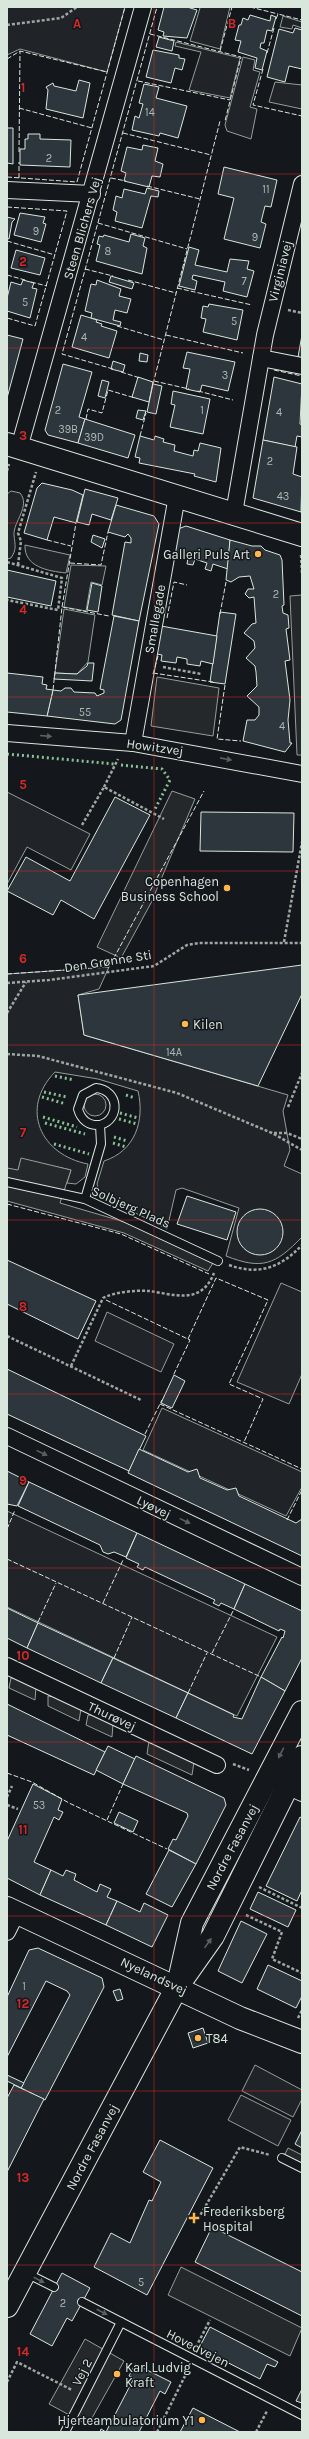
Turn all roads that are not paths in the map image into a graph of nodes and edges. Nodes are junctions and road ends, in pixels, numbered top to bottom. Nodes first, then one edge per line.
1 (143, 7) edge
2 (302, 184) edge
3 (7, 190) edge
4 (92, 194) junction
5 (261, 358) junction
6 (302, 366) edge
7 (13, 446) edge
8 (177, 496) junction
9 (234, 513) junction
10 (302, 535) edge
11 (7, 733) edge
12 (128, 743) junction
13 (302, 774) edge
14 (100, 1125) junction
15 (7, 1182) edge
16 (85, 1199) junction
17 (218, 1261) road end
18 (7, 1436) edge
19 (302, 1577) edge
20 (7, 1666) edge
21 (302, 1712) edge
22 (302, 1757) edge
23 (217, 1765) road end
24 (286, 1785) edge
25 (12, 1910) edge
26 (7, 1932) edge
27 (177, 1987) junction
28 (302, 2042) edge
29 (282, 2158) road end
30 (302, 2168) edge
31 (25, 2273) junction
32 (54, 2288) dead end
33 (82, 2302) dead end
34 (7, 2306) edge
35 (121, 2322) junction
36 (302, 2415) edge
37 (65, 2432) edge

1 - 4 street, Steen Blichers Vej
2 - 5 street, Virginiavej
3 - 4 street
4 - 7 street, Steen Blichers Vej
5 - 6 street
5 - 9 street, Virginiavej
7 - 8 street
8 - 9 street
8 - 12 street, Smallegade
9 - 10 street
11 -> 12 street, Howitzvej
12 -> 13 street, Howitzvej
14 - 14 lane
14 - 16 lane
15 - 16 lane, Solbjerg Plads
16 - 17 lane, Solbjerg Plads
18 -> 19 street, Lyøvej
20 - 23 street, Thurøvej
21 -> 24 street, Nordre Fasanvej
22 - 24 street, Nordre Fasanvej
27 -> 24 street, Nordre Fasanvej
24 - 27 street, Nordre Fasanvej
25 - 26 street
25 - 27 street, Nyelandsvej
27 - 28 street, Nyelandsvej
27 - 31 street, Nordre Fasanvej
29 - 30 lane
31 -> 32 lane
31 - 34 street, Nordre Fasanvej
33 -> 35 lane, Hovedvejen
35 - 36 lane, Hovedvejen
35 - 37 lane, Vej 2

